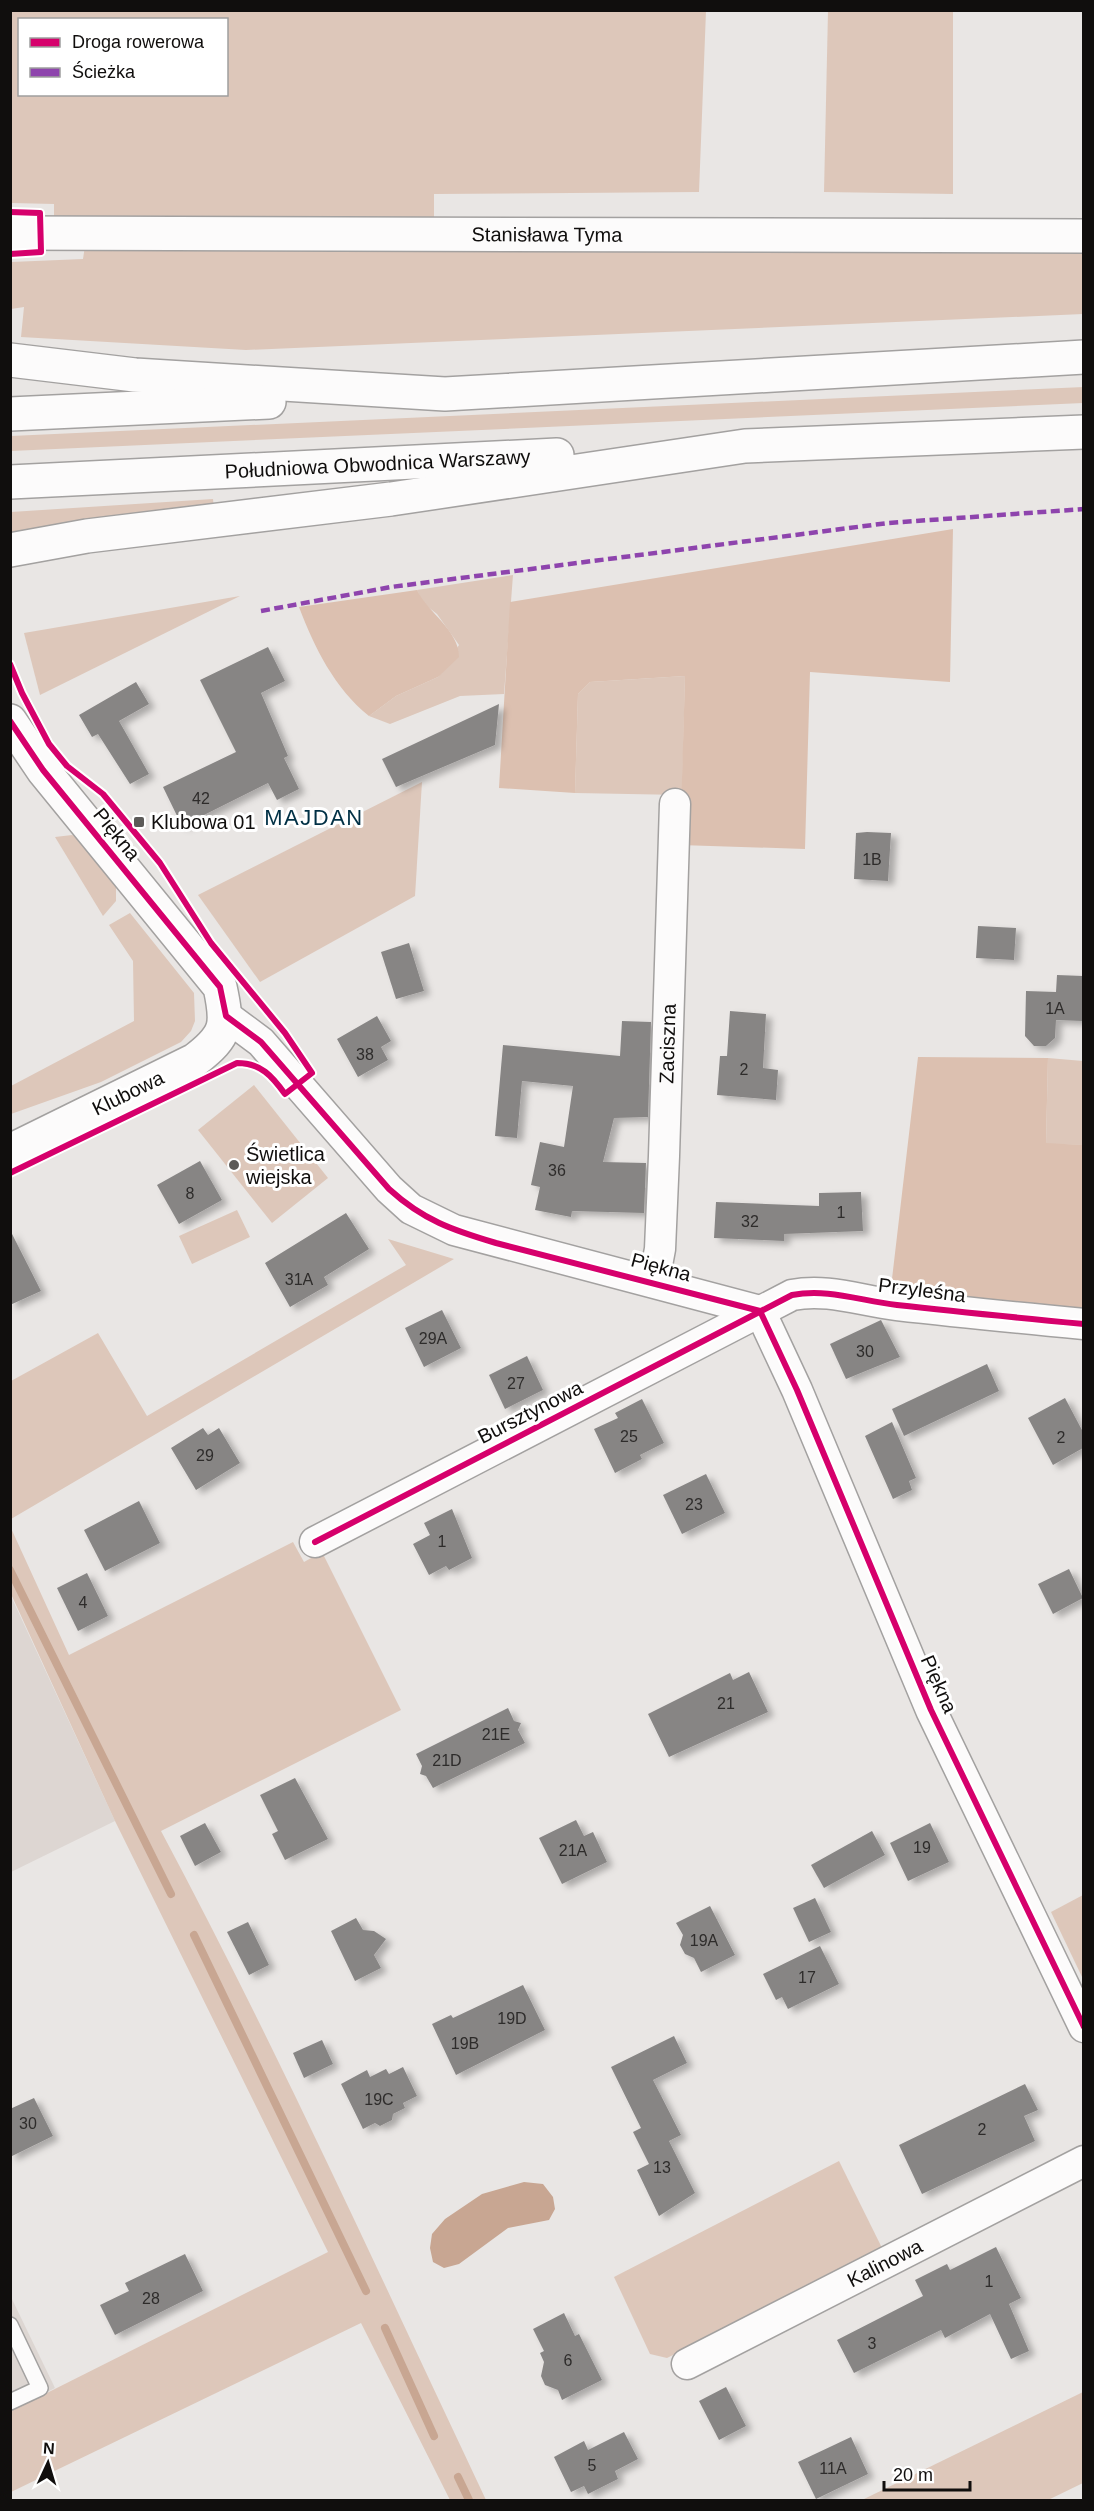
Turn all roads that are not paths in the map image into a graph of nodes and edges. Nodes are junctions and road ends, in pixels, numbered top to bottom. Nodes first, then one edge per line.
1 (10, 233) edge
2 (1083, 236) edge
3 (1083, 357) edge
4 (10, 360) edge
5 (445, 394) junction
6 (10, 414) edge
7 (1083, 432) edge
8 (745, 446) junction
9 (10, 482) edge
10 (10, 550) edge
11 (10, 721) edge
12 (675, 804) dead end
13 (226, 1016) junction
14 (10, 1151) edge
15 (654, 1281) junction
16 (760, 1311) junction
17 (1083, 1324) edge
18 (315, 1542) dead end
19 (1083, 2027) edge
20 (1083, 2161) edge
21 (10, 2325) edge
22 (687, 2364) dead end
23 (10, 2402) edge

1 - 2 main road, Stanisława Tyma
3 - 5 main road
4 - 5 main road
5 - 6 main road
7 - 8 main road
8 - 9 main road, Południowa Obwodnica Warszawy
8 - 10 main road
11 - 13 main road, Piękna
12 - 15 street, Zaciszna
13 - 14 main road, Klubowa
13 - 15 street, Piękna
15 - 16 street, Piękna
16 - 17 street, Przyleśna
16 - 18 street, Bursztynowa
16 - 19 street, Piękna
20 - 22 street, Kalinowa
21 - 23 lane

